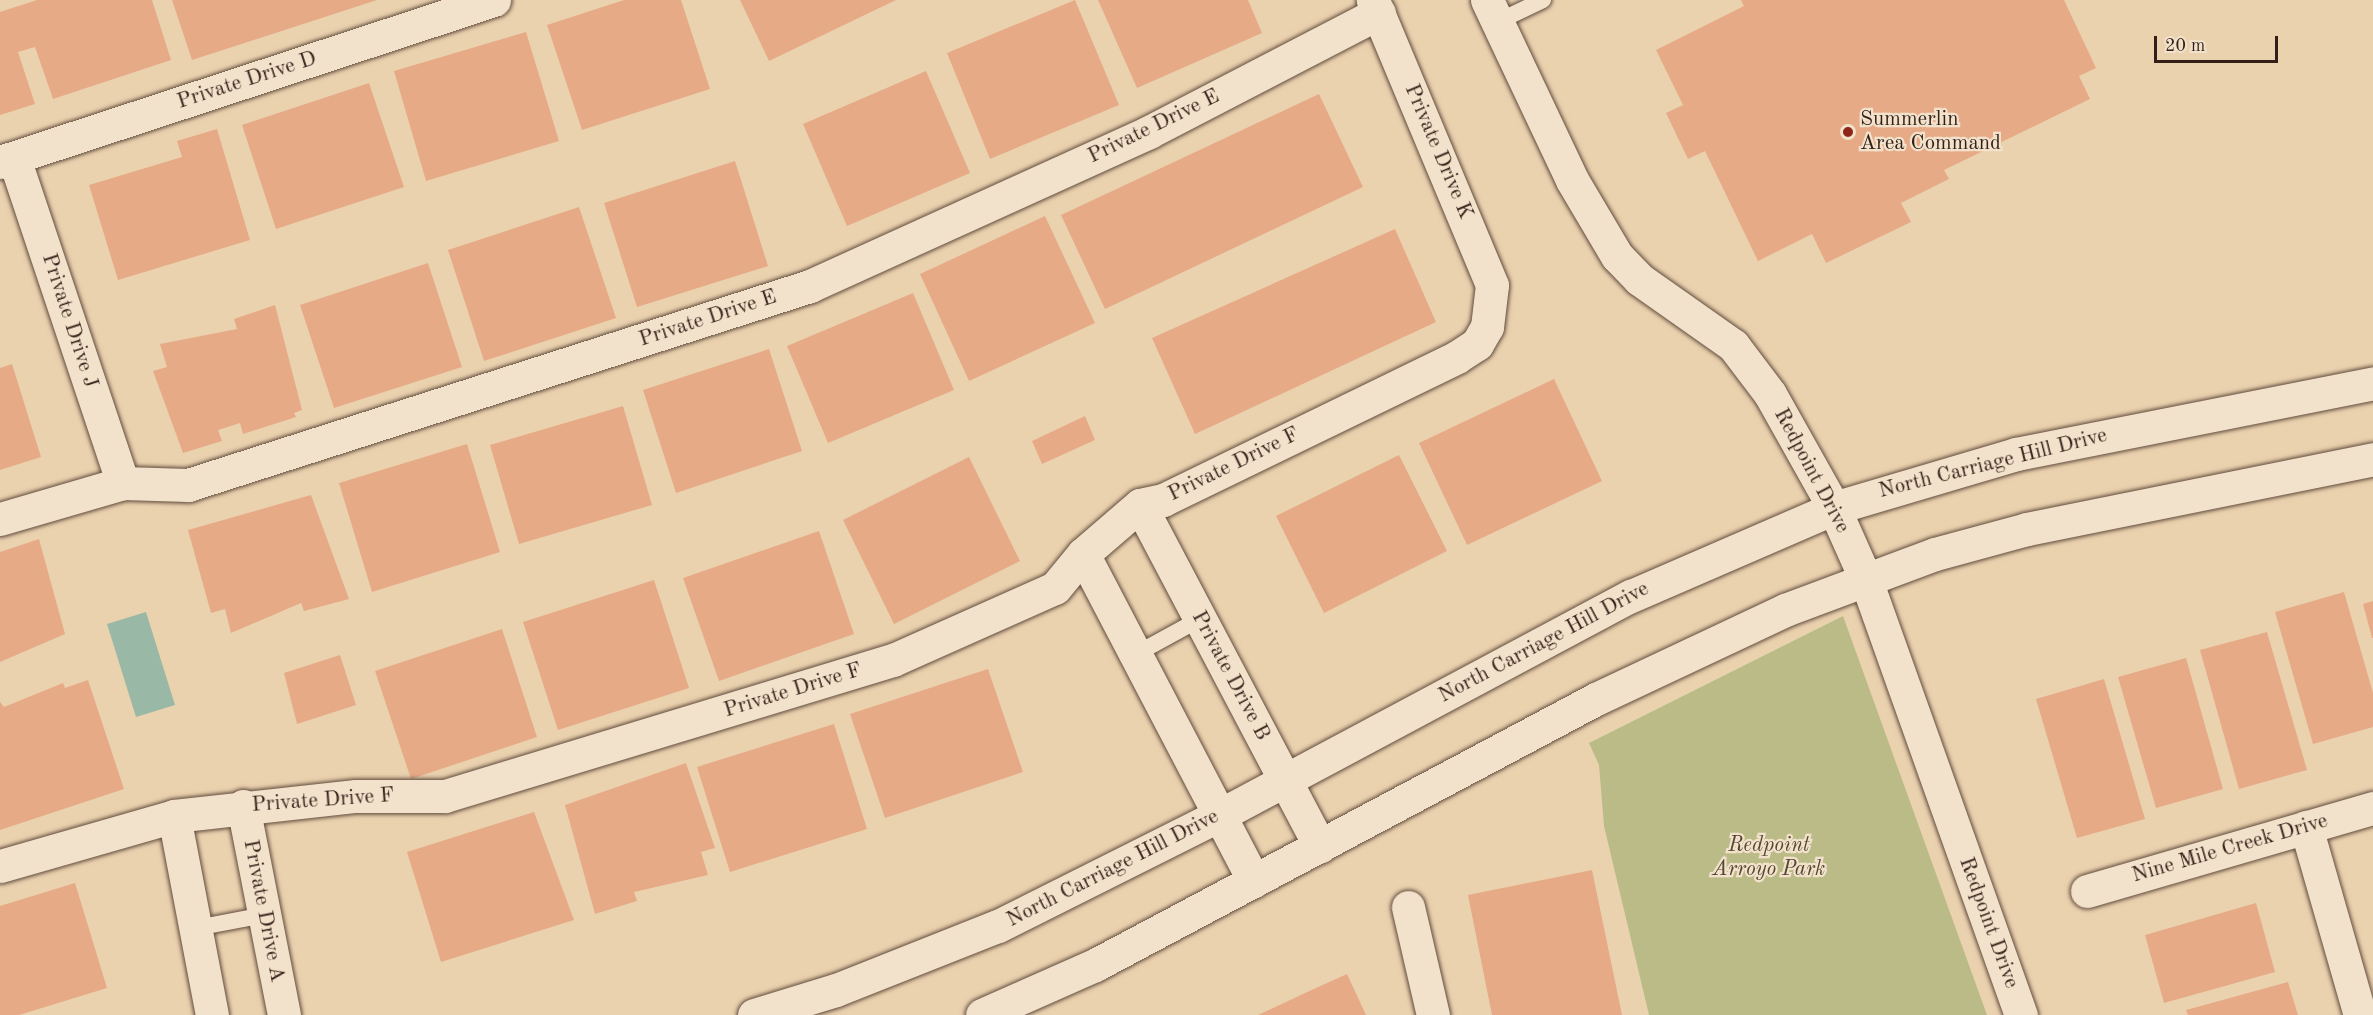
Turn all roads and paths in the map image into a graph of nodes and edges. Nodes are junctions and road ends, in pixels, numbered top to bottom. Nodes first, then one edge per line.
1 (494, 0) edge
2 (1543, 0) edge
3 (1376, 6) edge
4 (1492, 11) edge
5 (7, 160) edge
6 (1493, 306) joint
7 (2373, 382) edge
8 (2373, 459) edge
9 (123, 483) junction
10 (1140, 505) junction
11 (1834, 508) junction
12 (0, 519) edge
13 (1083, 554) junction
14 (1866, 580) junction
15 (1200, 619) junction
16 (1136, 654) junction
17 (1285, 781) junction
18 (243, 806) junction
19 (2373, 808) edge
20 (174, 816) junction
21 (1220, 816) junction
22 (2306, 827) junction
23 (1320, 847) junction
24 (0, 866) edge
25 (1254, 881) junction
26 (2087, 891) dead end
27 (1408, 907) dead end
28 (264, 915) junction
29 (196, 928) junction
30 (212, 1015) edge
31 (284, 1015) edge
32 (754, 1015) edge
33 (982, 1015) edge
34 (1433, 1015) edge
35 (2021, 1015) edge
36 (2360, 1015) edge

1 - 5 street, Private Drive D
2 - 4 lane
3 - 6 street, Private Drive K
3 - 9 street, Private Drive E
4 - 11 street, Redpoint Drive
5 - 9 street, Private Drive J
6 - 10 street, Private Drive F
7 - 11 street, North Carriage Hill Drive
8 - 14 street
9 - 12 street, Private Drive E
10 - 13 street, Private Drive F
10 - 15 street, Private Drive B
11 - 14 street, Redpoint Drive
11 - 17 street, North Carriage Hill Drive
13 - 16 street
13 - 18 street, Private Drive F
14 - 23 street
14 - 35 street, Redpoint Drive
15 - 16 lane
15 - 17 street, Private Drive B
16 - 21 street
17 - 21 street, North Carriage Hill Drive
17 - 23 street, Private Drive B
18 - 20 street, Private Drive F
18 - 28 street, Private Drive A
19 - 22 street, Nine Mile Creek Drive
20 - 24 street, Private Drive F
20 - 29 street
21 - 25 street
21 - 32 street, North Carriage Hill Drive
22 - 26 street, Nine Mile Creek Drive
22 - 36 street
23 - 25 street
25 - 33 street
27 - 34 street
28 - 29 lane
28 - 31 street, Private Drive A
29 - 30 street

